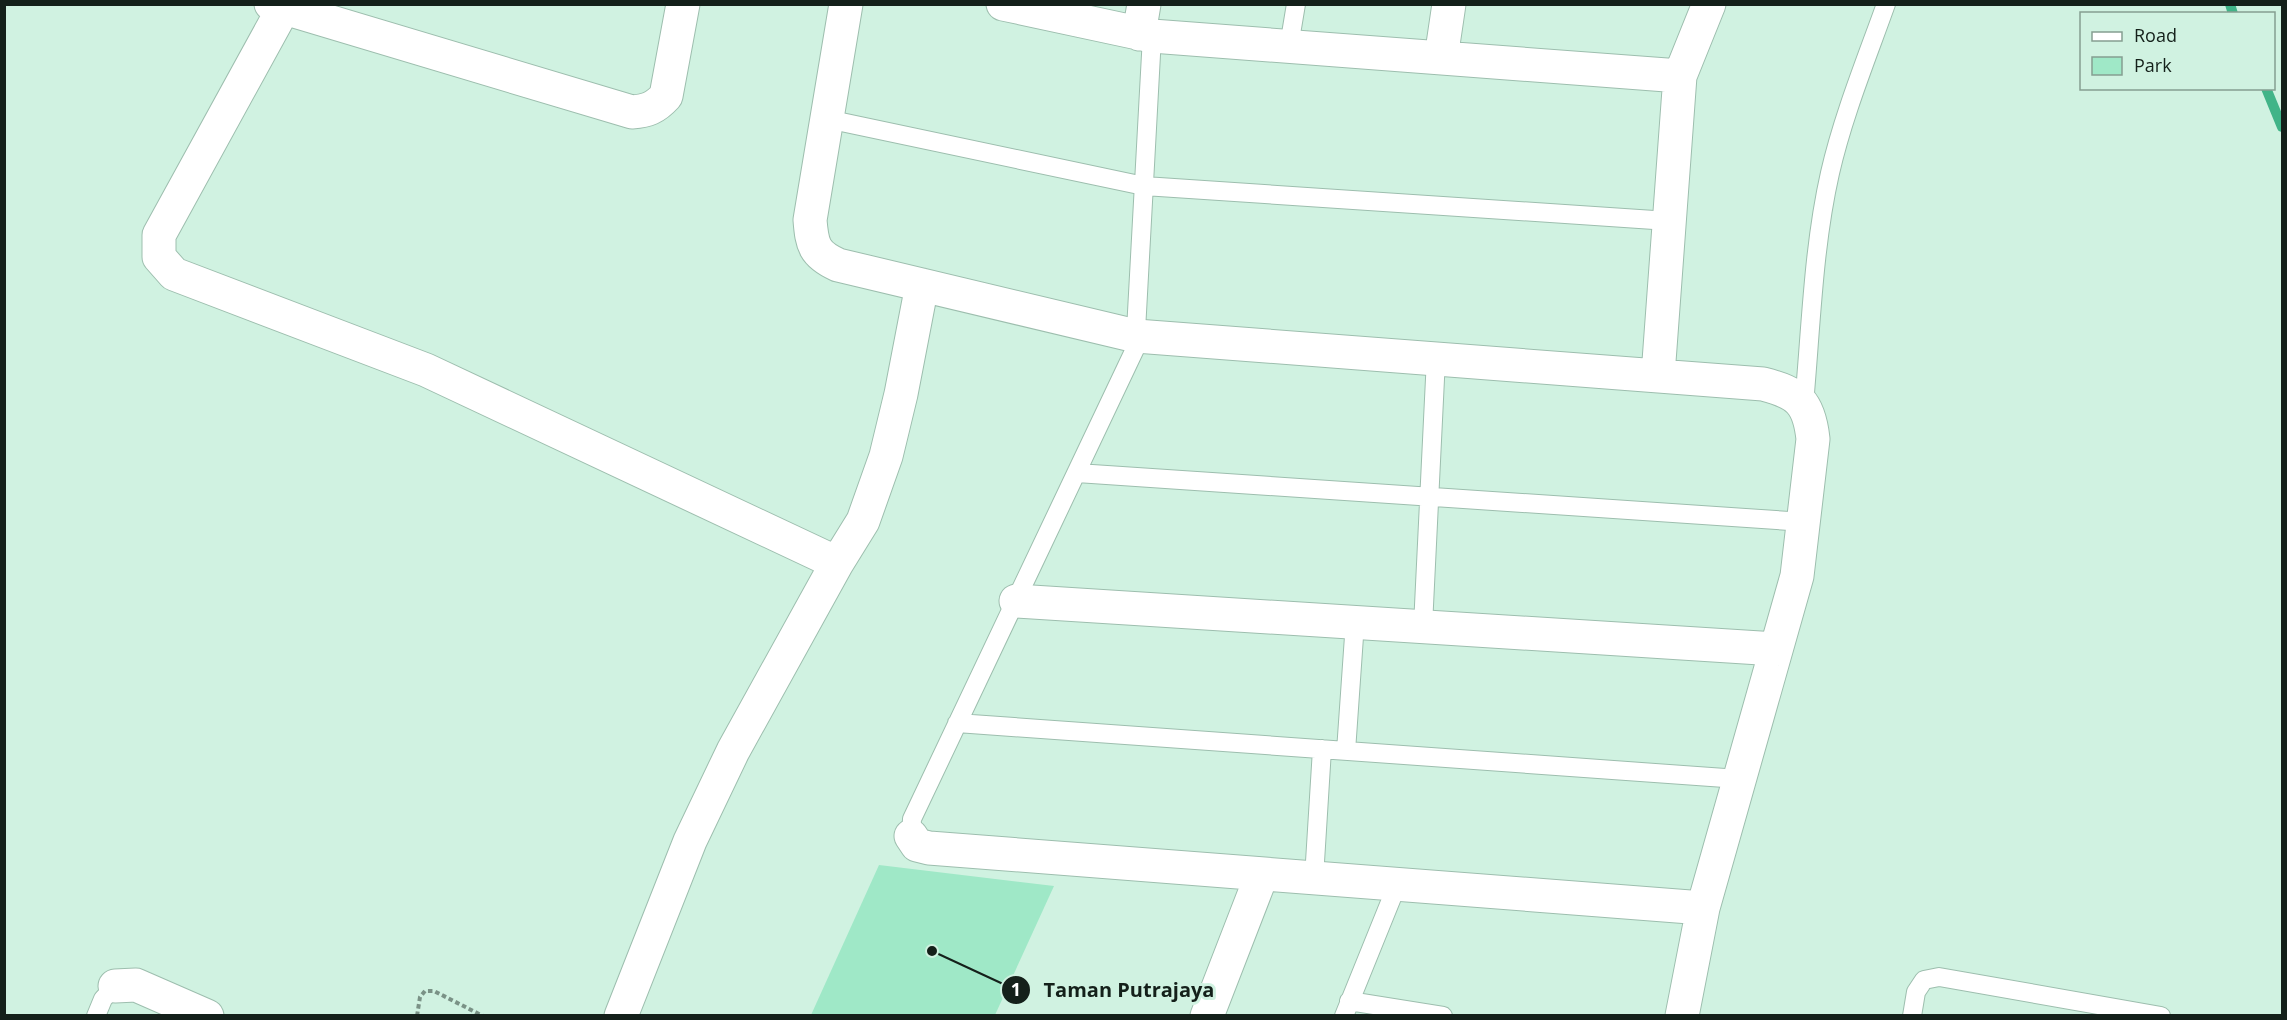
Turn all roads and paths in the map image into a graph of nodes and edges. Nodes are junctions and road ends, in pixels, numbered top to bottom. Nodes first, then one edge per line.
1 (684, 4) edge
2 (846, 4) edge
3 (1003, 4) edge
4 (1296, 4) edge
5 (1449, 4) edge
6 (1709, 4) edge
7 (1886, 4) edge
8 (277, 7) edge
9 (1145, 25) edge
10 (1289, 46) junction
11 (1441, 58) junction
12 (1680, 76) junction
13 (827, 119) junction
14 (1144, 186) junction
15 (1670, 221) junction
16 (922, 285) junction
17 (1136, 336) junction
18 (1436, 358) junction
19 (1658, 375) junction
20 (1804, 404) junction
21 (1077, 472) junction
22 (1430, 497) junction
23 (1804, 522) junction
24 (837, 563) junction
25 (1016, 601) junction
26 (1355, 622) junction
27 (1423, 626) junction
28 (1776, 649) junction
29 (957, 723) junction
30 (1322, 749) junction
31 (1346, 751) junction
32 (1739, 779) junction
33 (911, 836) joint
34 (1262, 874) junction
35 (1314, 878) junction
36 (1397, 885) junction
37 (1702, 908) junction
38 (115, 986) joint
39 (1346, 1008) edge
40 (96, 1016) edge
41 (207, 1016) edge
42 (417, 1016) edge
43 (483, 1016) edge
44 (621, 1016) edge
45 (1207, 1016) edge
46 (1443, 1016) edge
47 (1682, 1016) edge
48 (1912, 1016) edge
49 (2161, 1016) edge

1 - 8 street
2 - 13 street
3 - 9 street
4 - 10 lane
5 - 11 street
6 - 12 street
7 - 20 lane
8 - 24 street
9 - 10 street
9 - 14 lane
10 - 11 street
11 - 12 street
12 - 15 street
13 - 14 lane
13 - 16 street
14 - 15 lane
14 - 17 lane
15 - 19 street
16 - 17 street
16 - 24 street
17 - 18 street
17 - 21 lane
18 - 19 street
18 - 22 lane
19 - 20 street
20 - 23 street
21 - 22 lane
21 - 25 lane
22 - 23 lane
22 - 27 lane
23 - 28 street
24 - 44 street
25 - 26 street
25 - 29 lane
26 - 27 street
26 - 31 lane
27 - 28 street
28 - 32 street
29 - 30 lane
29 - 33 lane
30 - 31 lane
30 - 35 lane
31 - 32 lane
32 - 37 street
33 - 34 street
34 - 35 street
34 - 45 street
35 - 36 street
36 - 37 street
36 - 39 lane
37 - 47 street
38 - 40 lane
38 - 41 street
39 - 46 lane
42 - 43 path
48 - 49 lane

